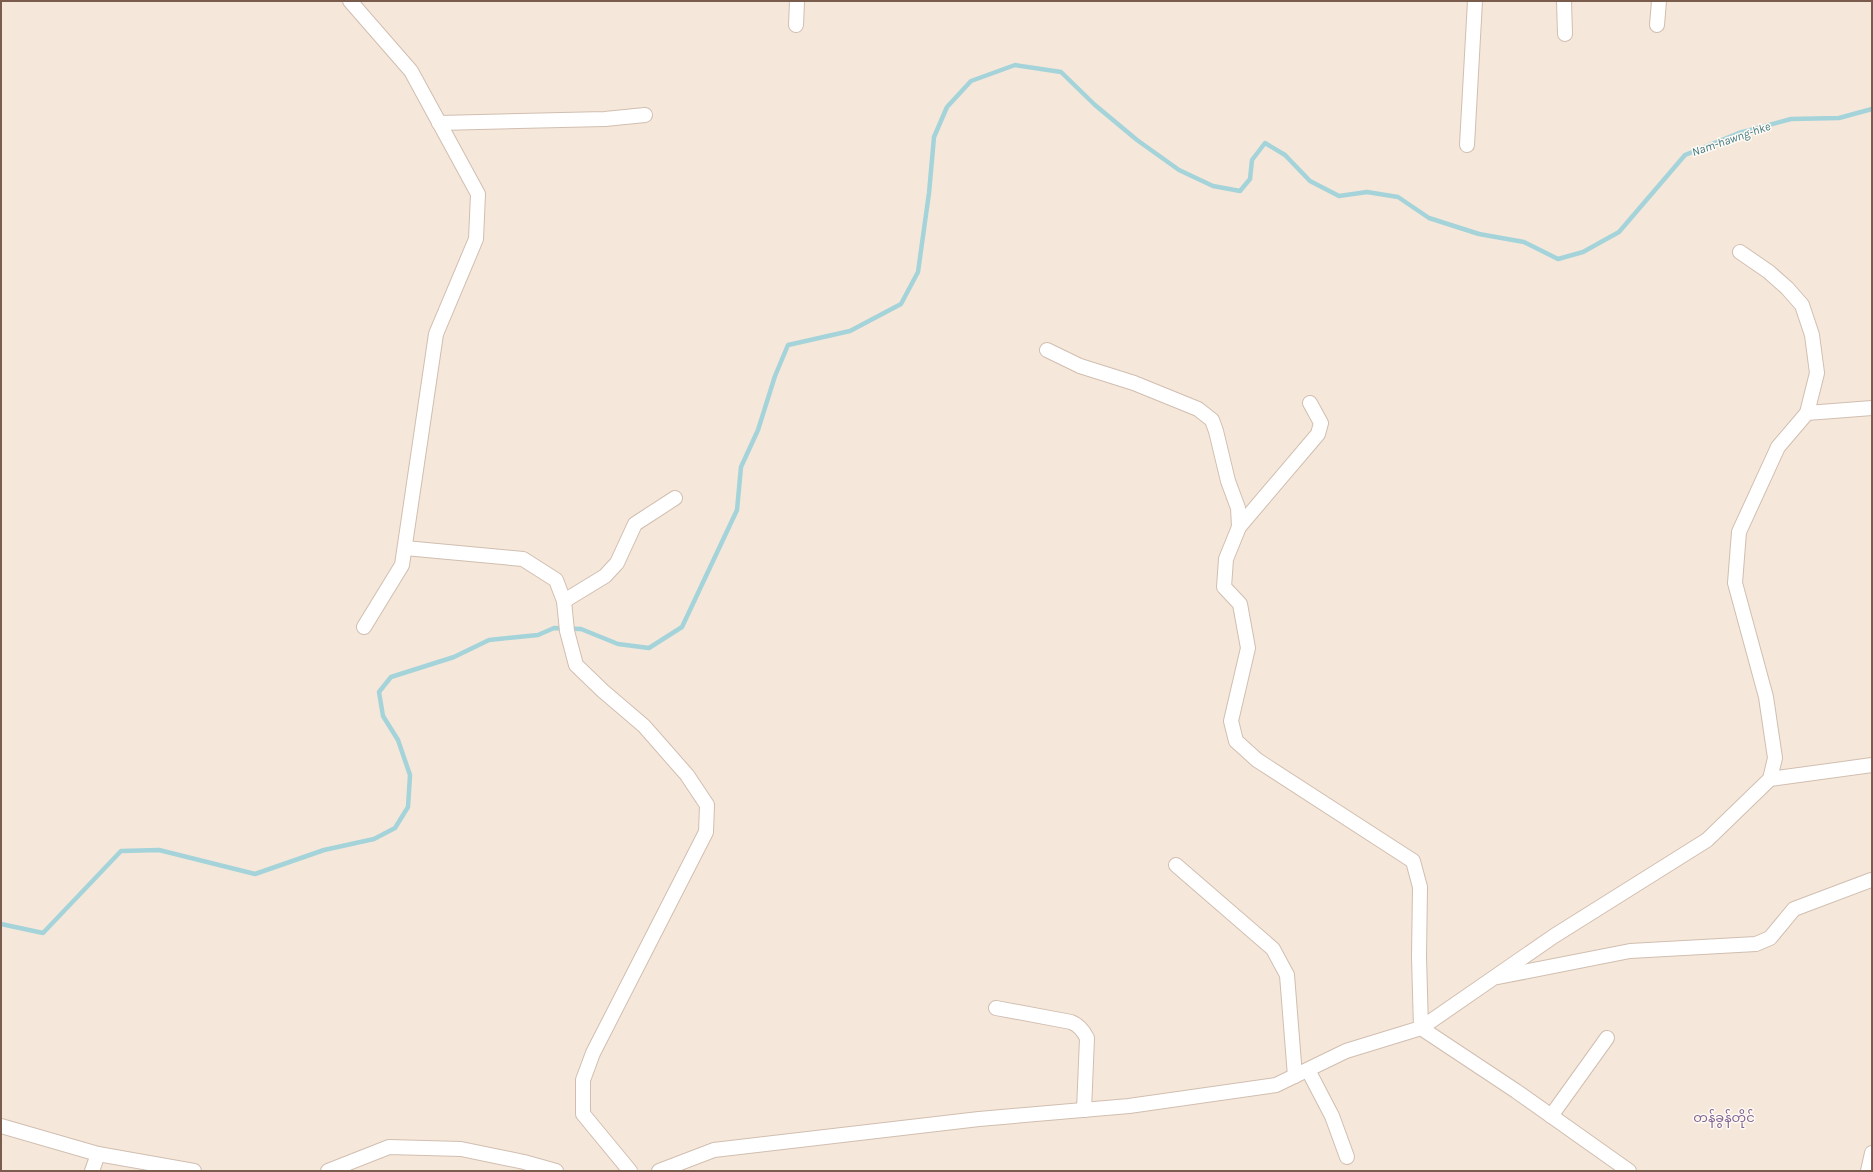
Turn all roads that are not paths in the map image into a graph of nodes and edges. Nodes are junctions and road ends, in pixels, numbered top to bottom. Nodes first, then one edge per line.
1 (350, 1) edge
2 (797, 1) edge
3 (1475, 1) edge
4 (1564, 1) edge
5 (1659, 1) edge
6 (796, 25) dead end
7 (1657, 25) dead end
8 (1565, 34) dead end
9 (646, 115) dead end
10 (439, 124) junction
11 (1467, 145) dead end
12 (1740, 252) dead end
13 (1047, 350) dead end
14 (1310, 403) dead end
15 (1872, 408) edge
16 (1807, 413) junction
17 (675, 498) dead end
18 (1239, 527) junction
19 (405, 548) junction
20 (564, 601) junction
21 (364, 627) dead end
22 (1872, 765) edge
23 (1770, 779) junction
24 (1176, 865) dead end
25 (1871, 880) edge
26 (1493, 978) junction
27 (996, 1008) dead end
28 (1421, 1028) junction
29 (1607, 1038) dead end
30 (1308, 1070) junction
31 (1296, 1076) junction
32 (1084, 1110) junction
33 (1551, 1116) junction
34 (1, 1126) edge
35 (1872, 1153) edge
36 (98, 1154) junction
37 (1346, 1157) dead end
38 (92, 1171) edge
39 (194, 1171) edge
40 (328, 1171) edge
41 (556, 1171) edge
42 (630, 1171) edge
43 (658, 1171) edge
44 (1629, 1171) edge
45 (1868, 1171) edge

1 - 10 street
2 - 6 street
3 - 11 street
4 - 8 street
5 - 7 street
9 - 10 street
10 - 19 street
12 - 16 street
13 - 18 street
14 - 18 street
15 - 16 street
16 - 23 street
17 - 20 street
18 - 28 street
19 - 20 street
19 - 21 street
20 - 42 street
22 - 23 street
23 - 26 street
24 - 31 street
25 - 26 street
26 - 28 street
27 - 32 street
28 - 30 street
28 - 33 street
29 - 33 street
30 - 31 street
30 - 37 street
31 - 32 street
32 - 43 street
33 - 44 street
34 - 36 street
35 - 45 street
36 - 38 street
36 - 39 street
40 - 41 street

